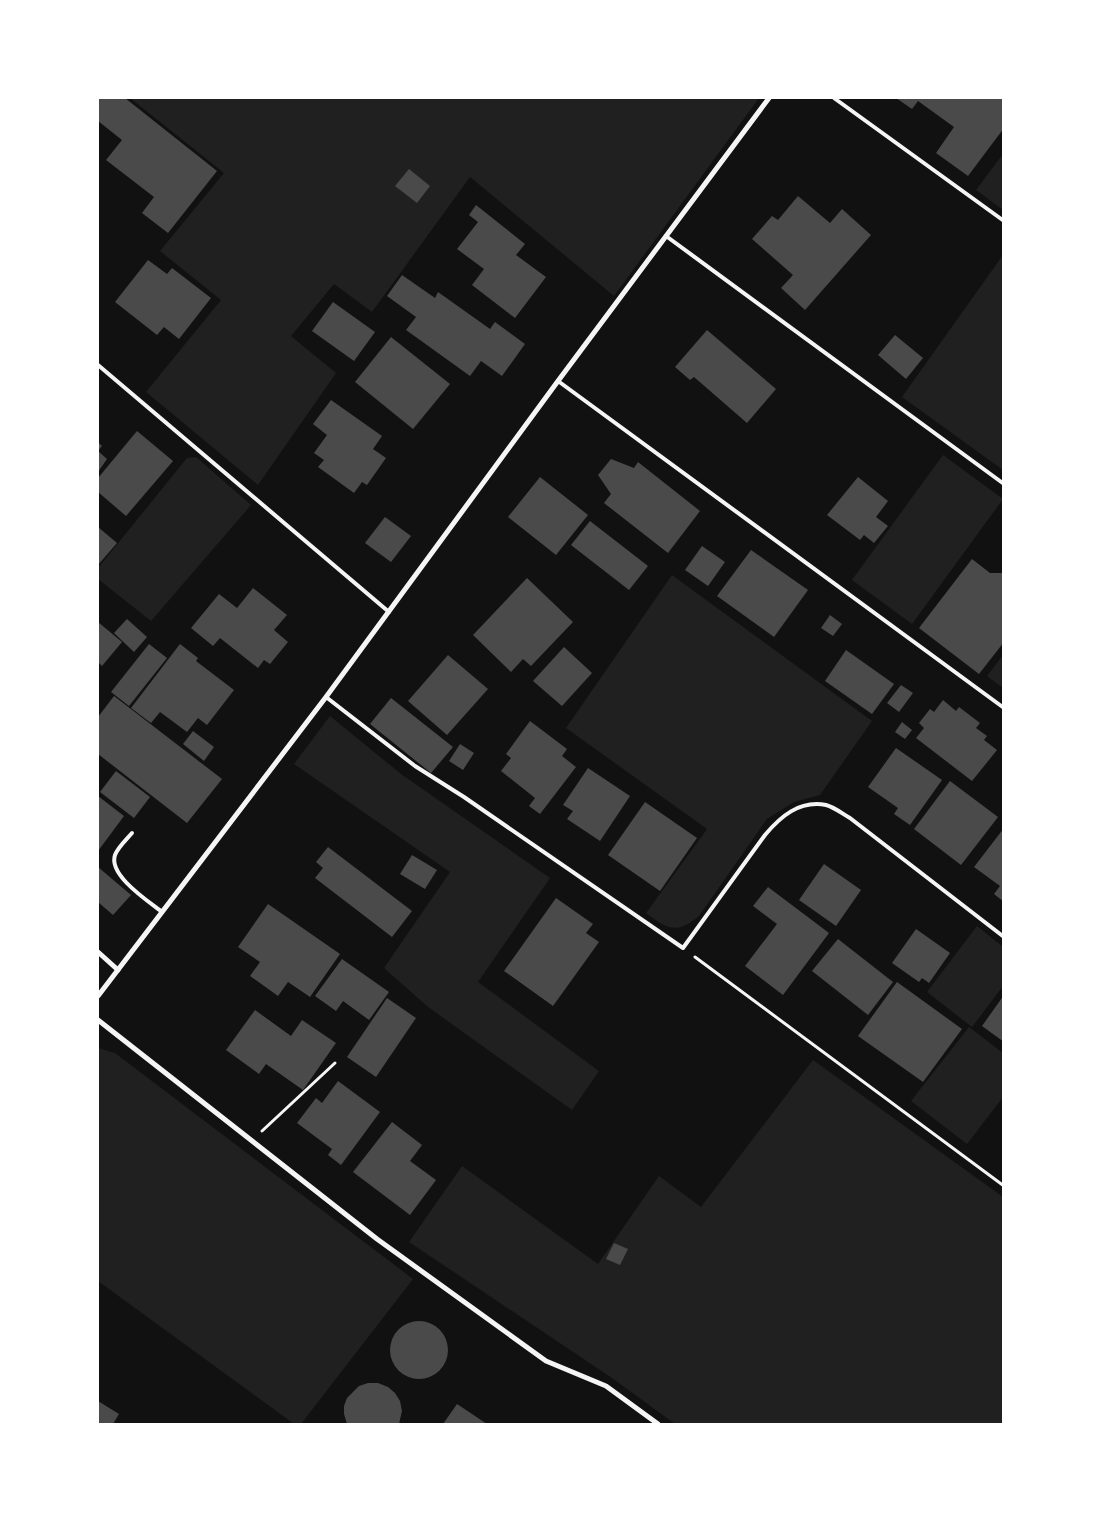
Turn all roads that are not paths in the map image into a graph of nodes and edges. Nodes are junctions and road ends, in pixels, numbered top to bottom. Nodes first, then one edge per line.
1 (769, 98) edge
2 (834, 98) edge
3 (1004, 221) edge
4 (666, 236) junction
5 (98, 365) edge
6 (558, 380) junction
7 (1004, 484) edge
8 (389, 612) junction
9 (326, 697) junction
10 (1004, 708) edge
11 (132, 833) dead end
12 (162, 912) junction
13 (1004, 937) edge
14 (98, 952) edge
15 (118, 970) junction
16 (98, 996) edge
17 (98, 1020) edge
18 (658, 1424) edge

1 - 4 street
2 - 3 lane
4 - 6 street
4 - 7 lane
5 - 8 lane
6 - 8 street
6 - 10 lane
8 - 9 street
9 - 12 street
9 - 13 lane
11 - 12 lane
12 - 15 street
14 - 15 street
15 - 16 street
17 - 18 street

